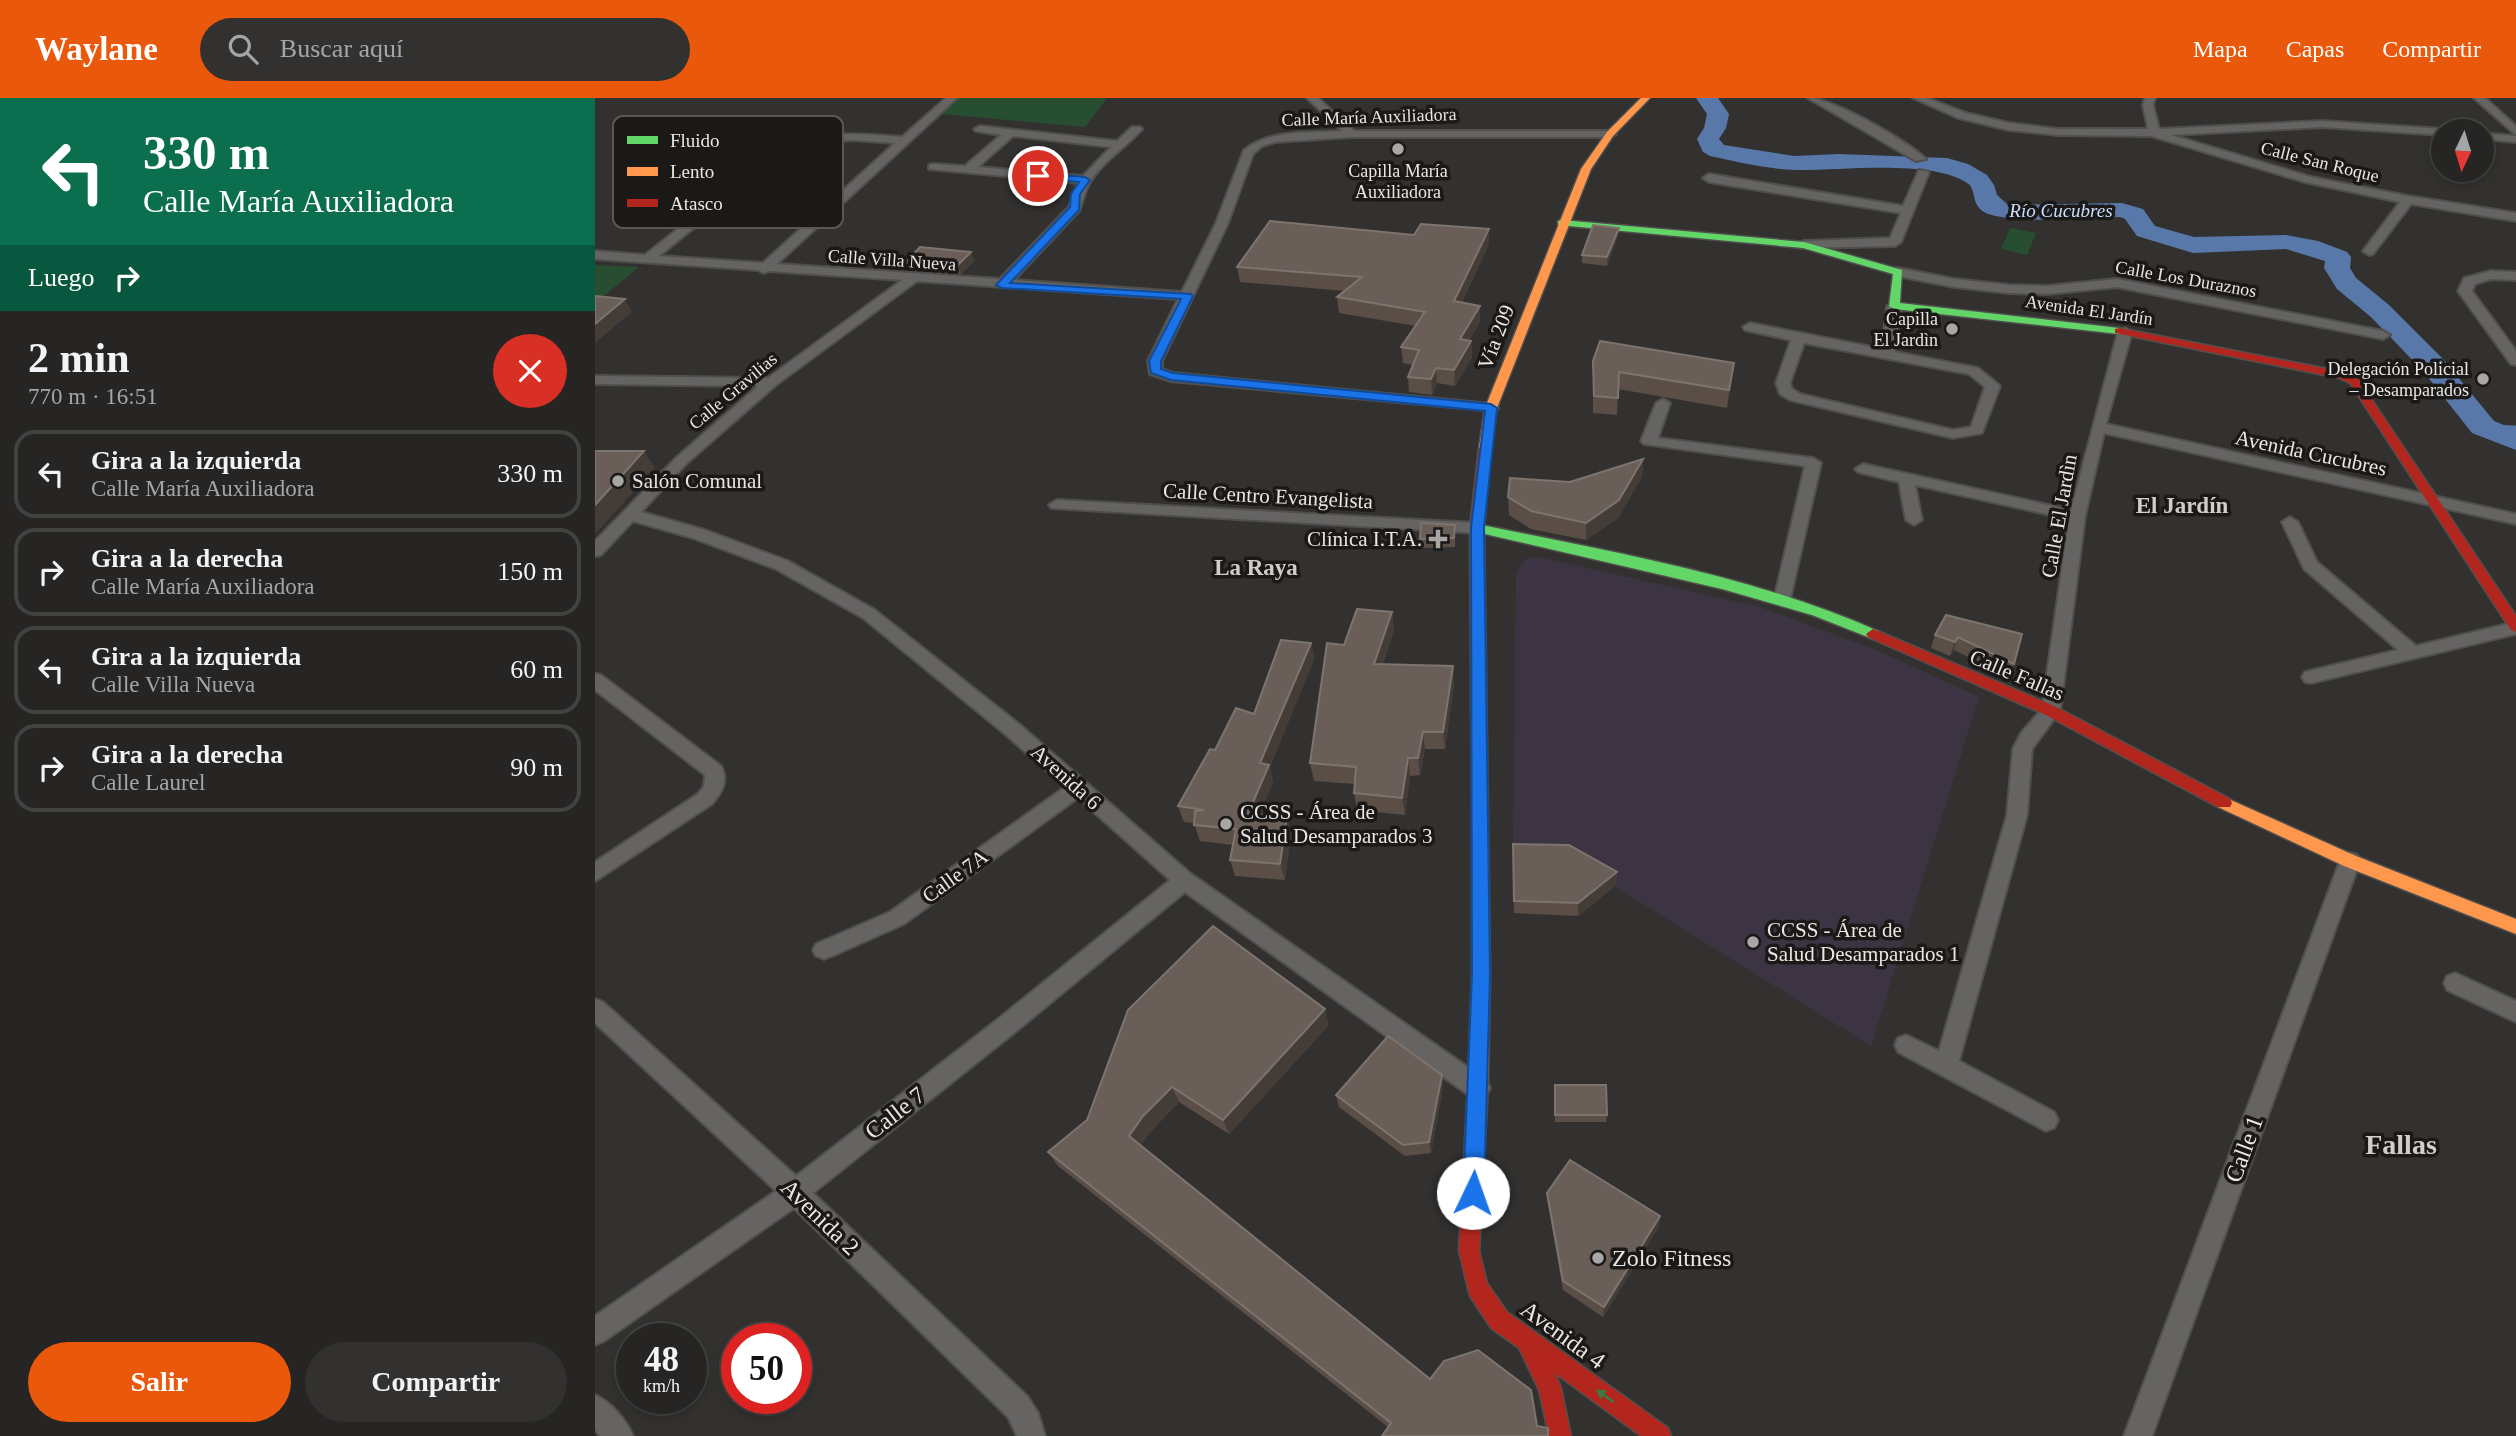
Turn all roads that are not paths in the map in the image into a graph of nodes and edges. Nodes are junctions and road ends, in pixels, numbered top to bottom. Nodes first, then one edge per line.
1 (937, 98) edge
2 (1312, 98) edge
3 (1646, 98) edge
4 (1813, 98) edge
5 (1918, 98) edge
6 (2150, 98) edge
7 (2479, 98) edge
8 (952, 99) edge
9 (1136, 129) dead end
10 (980, 130) dead end
11 (2431, 131) edge
12 (2516, 132) edge
13 (2154, 133) junction
14 (1010, 134) junction
15 (1351, 134) junction
16 (1610, 134) junction
17 (843, 136) edge
18 (2494, 137) edge
19 (2516, 139) edge
20 (905, 141) junction
21 (1122, 145) junction
22 (933, 167) dead end
23 (968, 170) junction
24 (1709, 178) dead end
25 (1085, 180) junction
26 (843, 197) edge
27 (2408, 200) junction
28 (1906, 210) junction
29 (2516, 217) edge
30 (1562, 223) junction
31 (686, 228) edge
32 (809, 228) edge
33 (1804, 245) junction
34 (2369, 251) dead end
35 (595, 255) edge
36 (647, 259) junction
37 (764, 269) junction
38 (1898, 272) junction
39 (2516, 276) edge
40 (912, 279) junction
41 (1002, 285) junction
42 (1188, 296) junction
43 (1894, 306) junction
44 (1750, 327) dead end
45 (2494, 330) junction
46 (2125, 332) junction
47 (2516, 332) edge
48 (2383, 335) dead end
49 (1799, 338) junction
50 (1888, 354) junction
51 (2516, 361) edge
52 (595, 380) edge
53 (771, 382) junction
54 (1663, 403) dead end
55 (1491, 408) junction
56 (2098, 427) junction
57 (1863, 469) dead end
58 (1906, 478) junction
59 (2433, 501) junction
60 (1057, 505) dead end
61 (628, 514) junction
62 (2077, 516) junction
63 (2516, 519) edge
64 (1914, 520) dead end
65 (2290, 522) dead end
66 (1477, 528) junction
67 (595, 551) edge
68 (1783, 600) junction
69 (2516, 627) edge
70 (2414, 654) junction
71 (2311, 677) dead end
72 (595, 680) edge
73 (2051, 711) junction
74 (1078, 788) junction
75 (2350, 861) junction
76 (595, 873) edge
77 (1184, 880) junction
78 (2516, 927) edge
79 (824, 950) dead end
80 (2455, 983) dead end
81 (595, 1009) edge
82 (2516, 1012) edge
83 (1906, 1045) dead end
84 (1946, 1066) junction
85 (1478, 1088) junction
86 (2046, 1120) dead end
87 (795, 1192) junction
88 (1469, 1251) joint
89 (595, 1332) edge
90 (1526, 1339) junction
91 (595, 1409) edge
92 (619, 1436) edge
93 (1031, 1436) edge
94 (1560, 1436) edge
95 (1660, 1436) edge
96 (2138, 1436) edge

1 - 8 street
2 - 15 street
3 - 16 street, Vía 209
4 - 28 street
5 - 13 street
6 - 13 street
7 - 12 street
8 - 20 street
9 - 21 street
10 - 14 street
11 - 13 street
13 - 27 street, Calle San Roque
14 - 21 street
14 - 23 street
15 - 16 street, Calle María Auxiliadora
15 - 42 street, Calle María Auxiliadora
16 - 30 street, Vía 209
17 - 20 street
18 - 19 street
20 - 26 street
21 - 25 street
22 - 23 street
23 - 25 street
24 - 28 street
25 - 41 street
27 - 29 street, Calle San Roque
27 - 34 street
28 - 33 street
30 - 33 street
30 - 55 street, Vía 209
31 - 36 street
32 - 37 street
33 - 38 street
35 - 36 street, Calle Villa Nueva
36 - 37 street, Calle Villa Nueva
37 - 40 street, Calle Villa Nueva
38 - 43 street
38 - 48 street, Calle Los Duraznos
39 - 45 street
40 - 41 street, Calle Villa Nueva
40 - 53 street, Calle Gravilias
41 - 42 street, Calle Villa Nueva
42 - 55 street, Calle María Auxiliadora
43 - 46 street, Avenida El Jardín
43 - 50 street
44 - 49 street
45 - 47 street
45 - 51 street
46 - 56 street, Calle El Jardìn
46 - 59 street, Avenida El Jardín
49 - 50 street
49 - 50 street
52 - 53 street
53 - 61 street, Calle Gravilias
54 - 68 street
55 - 66 street, Vía 209
56 - 59 street, Avenida Cucubres
56 - 62 street, Calle El Jardìn
57 - 58 street
58 - 62 street
58 - 64 street
59 - 63 street, Avenida Cucubres
59 - 69 street, Avenida El Jardín
60 - 66 street, Calle Centro Evangelista
61 - 67 street, Calle Gravilias
61 - 74 street, Avenida 6
62 - 73 street, Calle El Jardìn
65 - 70 street
66 - 68 street, Calle Fallas
66 - 85 street, Vía 209
68 - 73 street, Calle Fallas
69 - 70 street
70 - 71 street
72 - 76 street
73 - 75 street, Calle Fallas
73 - 84 street
74 - 77 street, Avenida 6
74 - 79 street, Calle 7A
75 - 78 street, Calle Fallas
75 - 96 street, Calle 1
77 - 85 street, Avenida 6
77 - 87 street, Calle 7
80 - 82 street
81 - 87 street, Avenida 2
83 - 84 street
84 - 86 street
85 - 88 street, Vía 209
87 - 89 street, Calle 7
87 - 93 street, Avenida 2
88 - 90 street, Avenida 4
90 - 94 street
95 -> 90 street, Avenida 4
91 - 92 street

